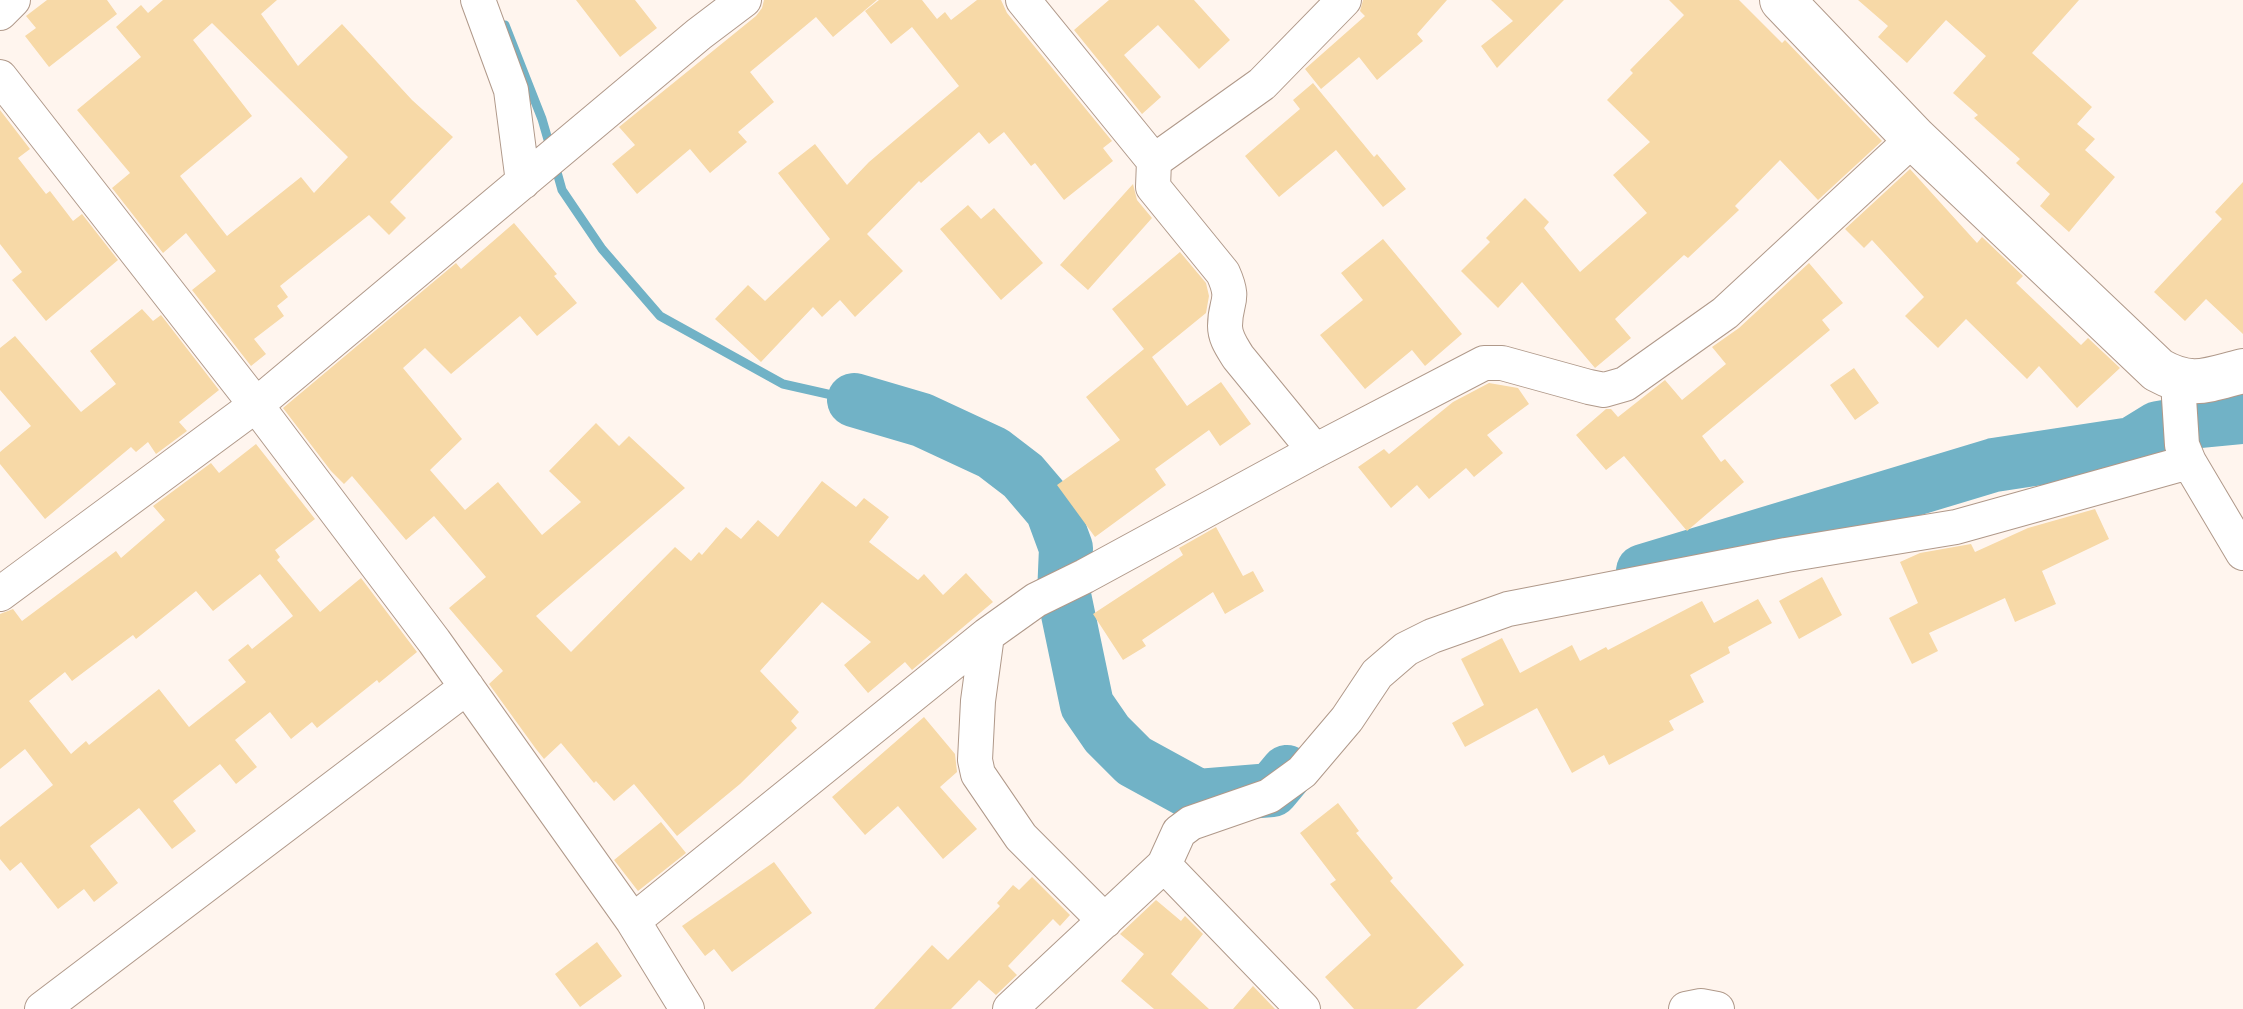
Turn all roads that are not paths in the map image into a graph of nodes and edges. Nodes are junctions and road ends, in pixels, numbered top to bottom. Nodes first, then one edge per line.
1 (13, 0) edge
2 (478, 0) edge
3 (744, 0) edge
4 (1023, 0) edge
5 (1344, 0) edge
6 (1782, 0) edge
7 (0, 13) edge
8 (0, 77) edge
9 (1914, 138) junction
10 (1154, 161) junction
11 (529, 178) junction
12 (2243, 371) edge
13 (2179, 394) junction
14 (256, 405) junction
15 (1315, 451) junction
16 (2186, 454) junction
17 (2243, 553) edge
18 (0, 594) edge
19 (987, 635) junction
20 (467, 687) junction
21 (1164, 865) junction
22 (633, 921) junction
23 (1105, 921) junction
24 (42, 1009) edge
25 (687, 1009) edge
26 (1010, 1009) edge
27 (1303, 1009) edge
28 (1686, 1009) edge
29 (1717, 1009) edge

1 - 7 street
2 - 11 street
3 - 11 street
4 - 10 street
5 - 10 street
6 - 9 street
8 - 14 street
9 - 13 street
9 - 15 street
10 - 15 street
11 - 14 street
12 - 13 street
13 - 16 street
14 - 18 street
14 - 20 street
15 - 19 street
16 - 17 street
16 - 21 street
19 - 22 street
19 - 23 street
20 - 22 street
20 - 24 street
21 - 23 street
21 - 27 street
22 - 25 street
23 - 26 street
28 - 29 street

